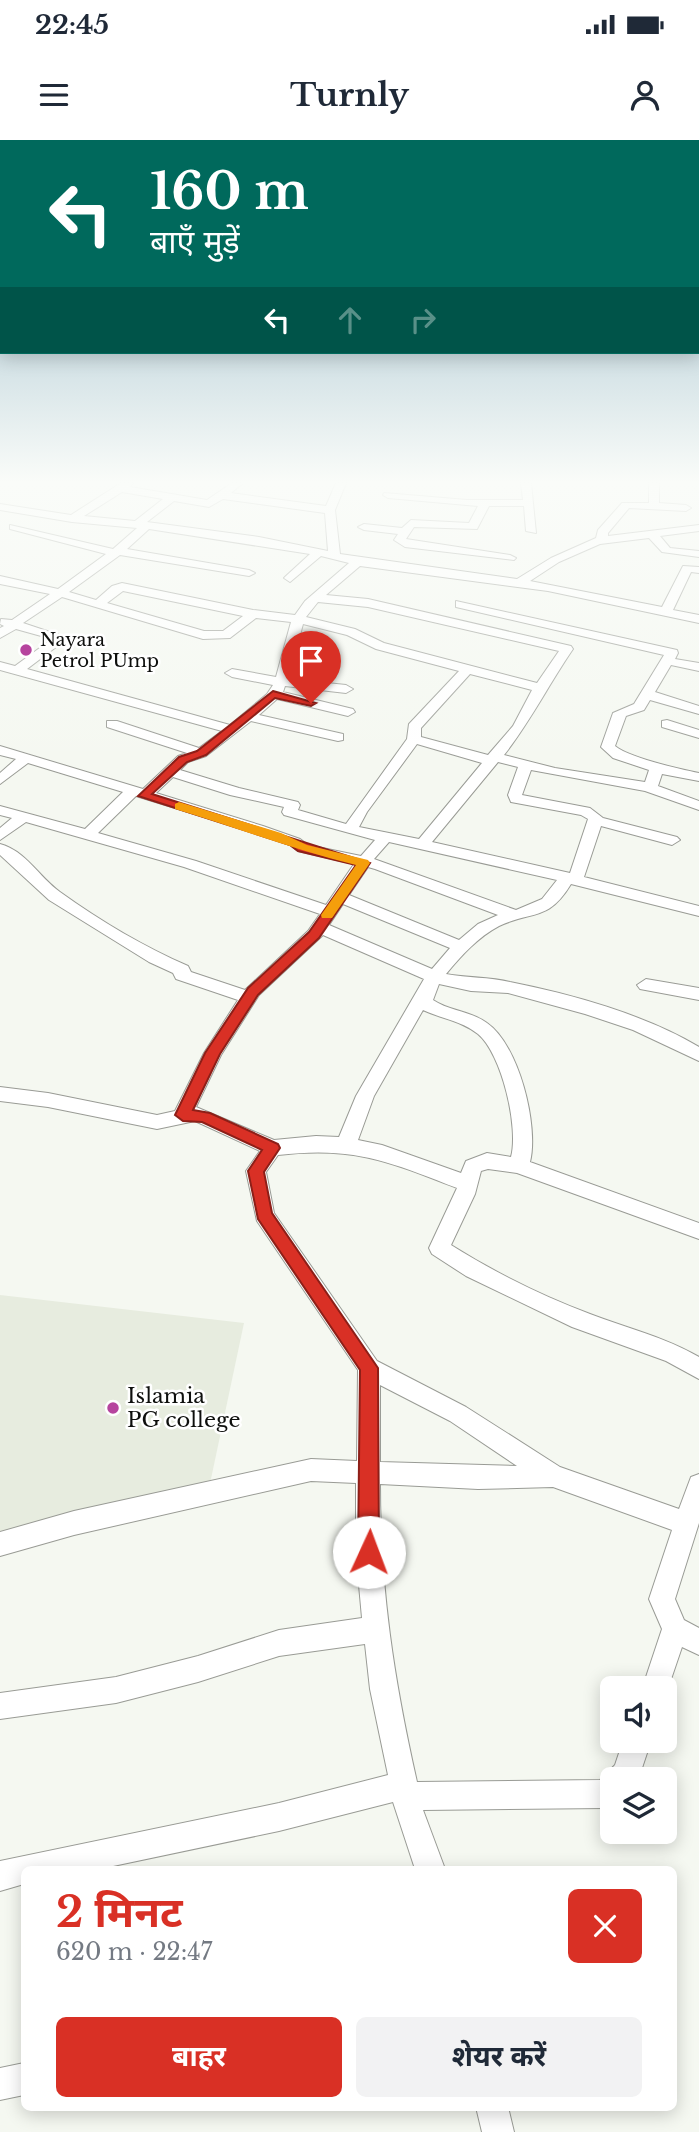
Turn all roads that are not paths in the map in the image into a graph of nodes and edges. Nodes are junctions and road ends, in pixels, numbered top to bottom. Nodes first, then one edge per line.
1 (83, 576) edge
2 (292, 576) edge
3 (341, 576) edge
4 (423, 576) edge
5 (536, 576) edge
6 (683, 576) edge
7 (290, 578) dead end
8 (0, 580) edge
9 (60, 593) junction
10 (514, 595) junction
11 (317, 597) junction
12 (98, 604) junction
13 (460, 604) dead end
14 (665, 613) junction
15 (253, 614) junction
16 (299, 619) junction
17 (699, 619) edge
18 (6, 623) edge
19 (0, 634) edge
20 (668, 661) junction
21 (0, 666) edge
22 (699, 667) edge
23 (468, 668) junction
24 (18, 671) junction
25 (232, 673) dead end
26 (276, 688) junction
27 (540, 688) junction
28 (346, 689) dead end
29 (649, 695) junction
30 (699, 710) edge
31 (348, 712) dead end
32 (247, 716) junction
33 (112, 724) dead end
34 (667, 724) dead end
35 (233, 730) junction
36 (699, 734) edge
37 (338, 737) dead end
38 (415, 739) junction
39 (0, 750) edge
40 (201, 753) junction
41 (26, 758) junction
42 (493, 759) junction
43 (526, 765) junction
44 (657, 769) junction
45 (170, 771) junction
46 (699, 777) edge
47 (0, 780) edge
48 (650, 788) junction
49 (138, 794) junction
50 (699, 806) edge
51 (0, 810) edge
52 (23, 817) junction
53 (596, 820) junction
54 (350, 830) junction
55 (0, 835) edge
56 (88, 835) junction
57 (385, 837) junction
58 (672, 840) dead end
59 (422, 845) junction
60 (0, 849) edge
61 (363, 863) junction
62 (571, 878) junction
63 (335, 904) junction
64 (699, 911) edge
65 (514, 915) junction
66 (319, 927) junction
67 (462, 947) junction
68 (435, 976) junction
69 (646, 985) dead end
70 (699, 994) edge
71 (423, 996) junction
72 (249, 997) junction
73 (699, 1055) edge
74 (0, 1094) edge
75 (183, 1115) junction
76 (346, 1145) junction
77 (272, 1148) junction
78 (519, 1166) junction
79 (468, 1184) junction
80 (699, 1231) edge
81 (369, 1368) junction
82 (699, 1369) edge
83 (371, 1473) junction
84 (552, 1476) junction
85 (699, 1485) edge
86 (685, 1523) junction
87 (0, 1544) edge
88 (377, 1629) junction
89 (675, 1629) junction
90 (699, 1642) edge
91 (659, 1676) edge
92 (0, 1706) edge
93 (405, 1790) junction
94 (600, 1794) edge
95 (44, 1866) edge
96 (429, 1866) edge
97 (21, 1871) edge
98 (0, 1876) edge
99 (21, 2080) edge
100 (0, 2084) edge
101 (493, 2111) edge
102 (498, 2132) edge

1 - 9 street
2 - 7 street
3 - 11 street
4 - 10 street
5 - 10 street
6 - 14 street
8 - 9 street
9 - 12 street
9 - 18 street
10 - 13 street
10 - 14 street
10 - 20 street
11 - 16 street
11 - 27 street
12 - 15 street
12 - 15 street
14 - 17 street
15 - 16 street
16 - 23 street
16 - 26 street
18 - 19 street
18 - 24 street
20 - 22 street
20 - 29 street
21 - 24 street
23 - 27 street
23 - 38 street
24 - 35 street
25 - 26 street
26 - 28 street
26 - 31 street
26 - 32 street
27 - 42 street
29 - 30 street
29 - 44 street
32 - 35 street
32 - 37 street
33 - 40 street
34 - 36 street
35 - 40 street
38 - 42 street
38 - 54 street
39 - 41 street
40 - 45 street
41 - 47 street
41 - 49 street
42 - 43 street
42 - 59 street
43 - 48 street
43 - 53 street
44 - 46 street
44 - 48 street
45 - 49 street
45 - 54 street
48 - 50 street
49 - 56 street
49 - 61 street
51 - 52 street
52 - 55 street
52 - 56 street
53 - 58 street
53 - 62 street
54 - 57 street
56 - 63 street
57 - 59 street
57 - 61 street
59 - 62 street
60 - 72 street
61 - 63 street
61 - 65 street
62 - 64 street
62 - 65 street
63 - 66 street
63 - 67 street
65 - 67 street
66 - 68 street
66 - 72 street
67 - 68 street
68 - 71 street
68 - 73 street
69 - 70 street
71 - 76 street
71 - 78 street
72 - 75 street
74 - 75 street
75 - 77 street
76 - 77 street
76 - 79 street
77 - 81 street
78 - 79 street
78 - 80 street
79 - 82 street
81 - 83 street
81 - 84 street
83 - 84 street
83 - 87 street
83 - 88 street
84 - 86 street
85 - 86 street
86 - 89 street
88 - 92 street
88 - 93 street
89 - 90 street
89 - 91 street
93 - 94 street
93 - 95 street
93 - 96 street
97 - 98 street
99 - 100 street
101 - 102 street

